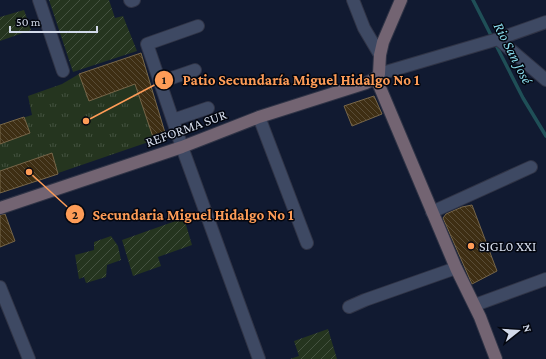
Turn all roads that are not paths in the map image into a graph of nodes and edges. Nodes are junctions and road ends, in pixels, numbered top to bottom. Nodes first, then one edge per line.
1 (40, 0) edge
2 (353, 0) edge
3 (401, 0) edge
4 (546, 22) edge
5 (198, 26) dead end
6 (498, 39) junction
7 (380, 55) junction
8 (195, 70) dead end
9 (62, 71) dead end
10 (378, 76) junction
11 (546, 80) edge
12 (160, 82) junction
13 (208, 108) dead end
14 (259, 117) junction
15 (173, 120) junction
16 (182, 147) junction
17 (531, 167) dead end
18 (0, 208) edge
19 (432, 212) junction
20 (307, 243) dead end
21 (456, 268) junction
22 (546, 279) edge
23 (0, 287) edge
24 (475, 305) junction
25 (349, 307) dead end
26 (29, 359) edge
27 (259, 359) edge
28 (496, 359) edge

1 - 9 street
2 - 7 street
3 - 7 main road
4 - 6 street
5 - 12 street
6 - 10 street
6 - 11 street
7 - 10 main road
8 - 12 street
10 - 14 main road, REFORMA SUR
10 - 19 main road
12 - 15 street
13 - 15 street
14 - 16 main road, REFORMA SUR
14 - 20 street
15 - 16 street
16 - 18 main road, REFORMA SUR
16 - 27 street
17 - 19 street
19 - 21 main road
21 - 24 main road
21 - 25 street
22 - 24 street
23 - 26 street
24 - 28 main road

